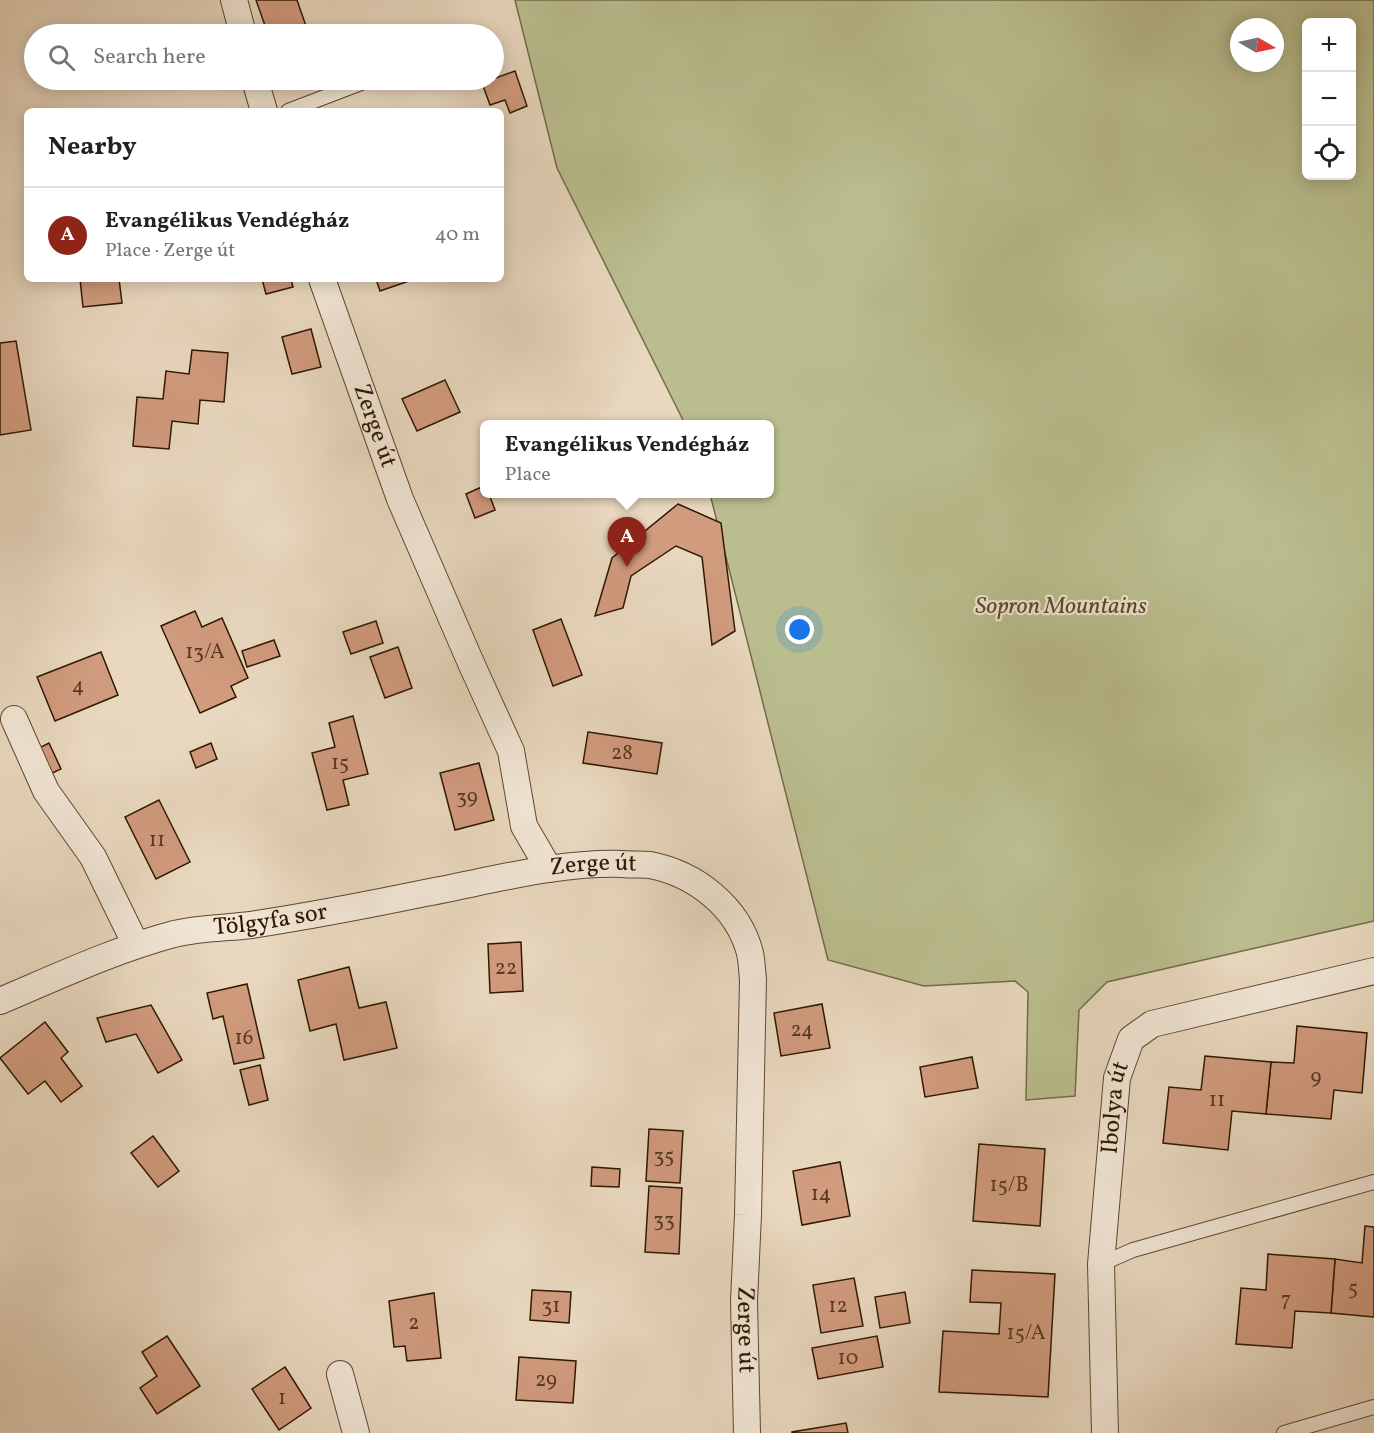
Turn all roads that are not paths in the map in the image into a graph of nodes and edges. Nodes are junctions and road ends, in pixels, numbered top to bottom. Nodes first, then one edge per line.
1 (234, 0) edge
2 (240, 24) edge
3 (258, 90) edge
4 (343, 90) edge
5 (263, 108) edge
6 (296, 108) edge
7 (323, 282) edge
8 (14, 719) dead end
9 (549, 869) junction
10 (136, 945) junction
11 (1374, 971) edge
12 (0, 1001) edge
13 (1374, 1182) edge
14 (1101, 1264) junction
15 (340, 1374) dead end
16 (1374, 1407) edge
17 (356, 1433) edge
18 (747, 1433) edge
19 (1105, 1433) edge
20 (1284, 1433) edge

1 - 2 street
3 - 5 street
4 - 6 lane
7 - 9 street, Zerge út
8 - 10 street
9 - 10 street, Tölgyfa sor
9 - 18 street, Zerge út
10 - 12 street, Tölgyfa sor
11 - 14 street, Ibolya út
13 - 14 lane
14 - 19 street, Ibolya út
15 - 17 street
16 - 20 lane

